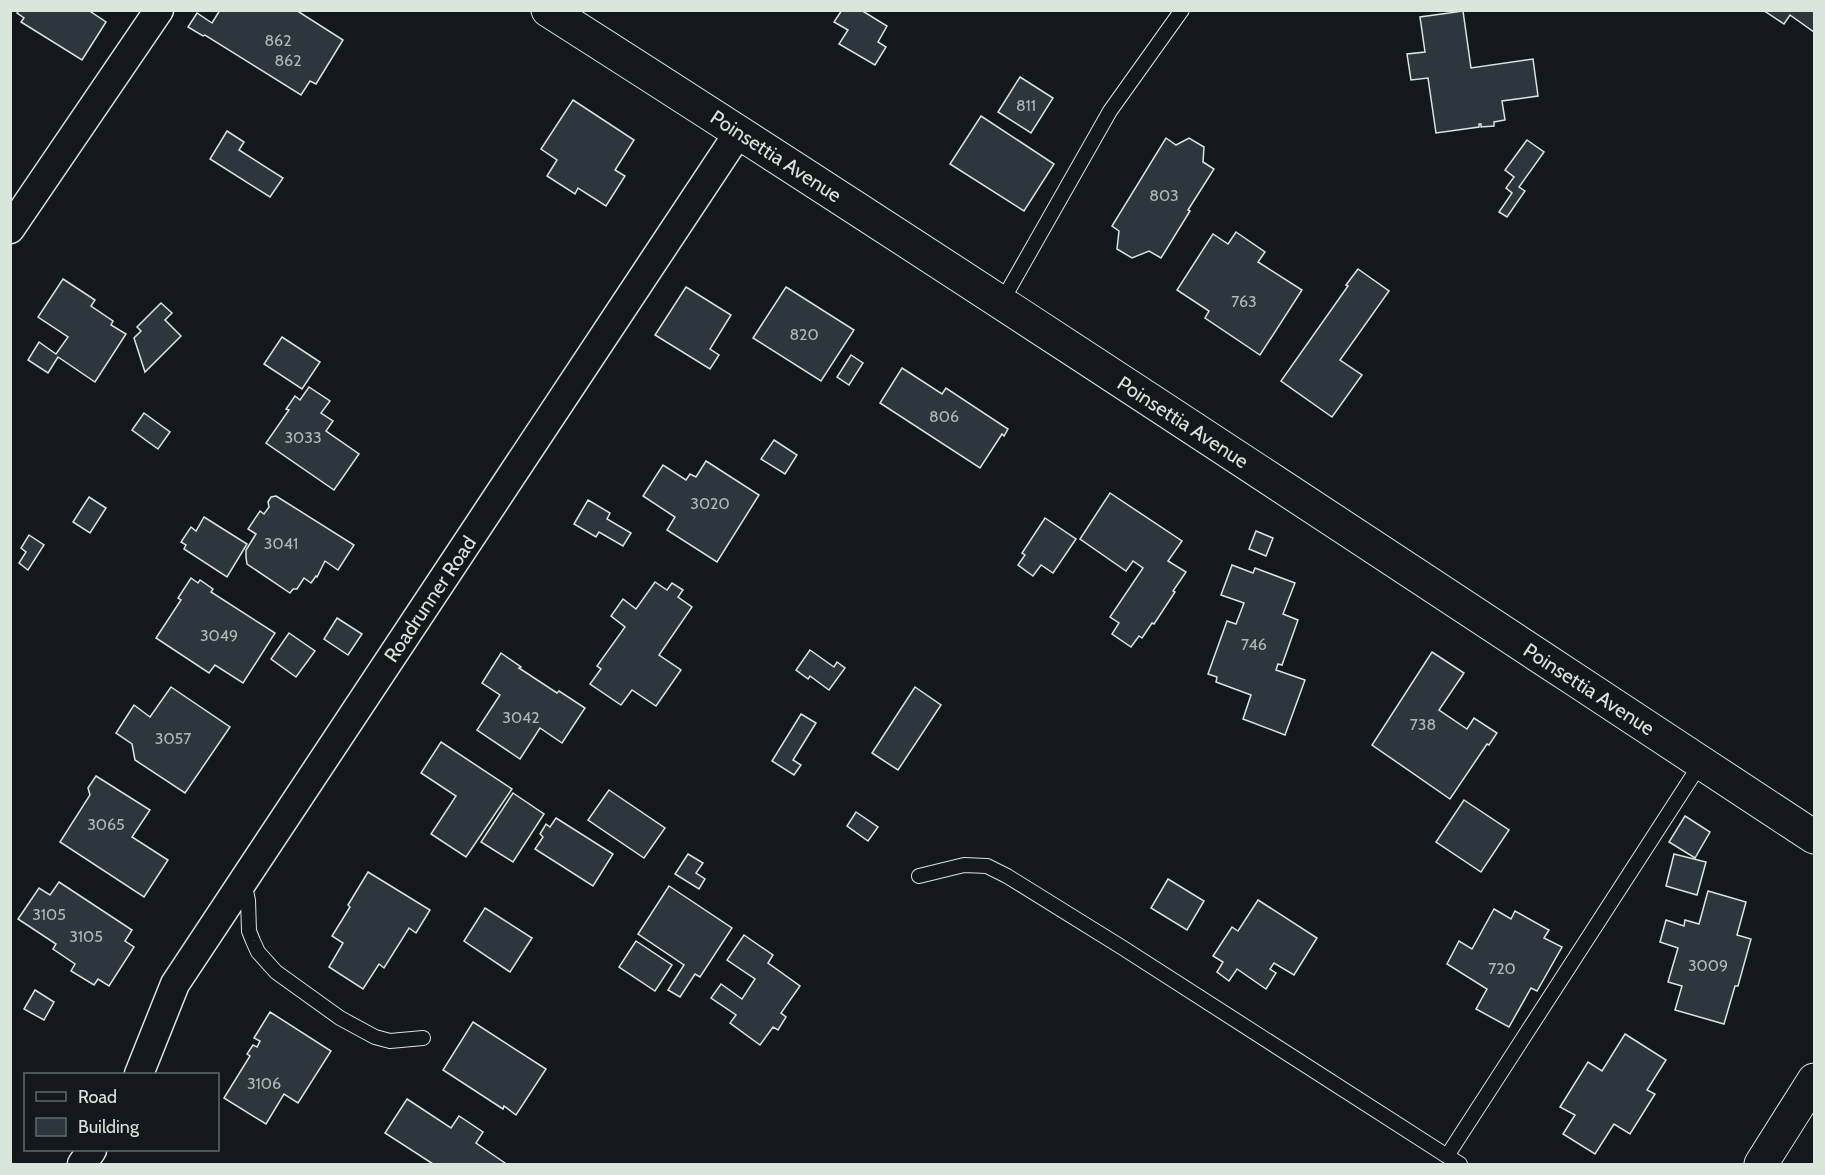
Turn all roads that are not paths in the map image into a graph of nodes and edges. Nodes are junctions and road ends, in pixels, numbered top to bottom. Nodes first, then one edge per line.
1 (159, 10) edge
2 (549, 10) edge
3 (1182, 10) edge
4 (739, 132) junction
5 (10, 229) edge
6 (1001, 303) junction
7 (1701, 763) junction
8 (1815, 837) edge
9 (919, 876) dead end
10 (243, 881) junction
11 (423, 1038) dead end
12 (139, 1073) edge
13 (1815, 1080) edge
14 (91, 1151) edge
15 (1447, 1156) junction
16 (82, 1164) edge
17 (1460, 1164) edge
18 (1761, 1164) edge

1 - 5 street
2 - 4 street, Poinsettia Avenue
3 - 6 lane
4 - 6 street, Poinsettia Avenue
4 - 10 street, Roadrunner Road
6 - 7 street, Poinsettia Avenue
7 - 8 street, Poinsettia Avenue
7 - 15 lane
9 - 15 lane
10 - 11 lane
10 - 12 street, Roadrunner Road
13 - 18 street
14 - 16 street
15 - 17 lane

